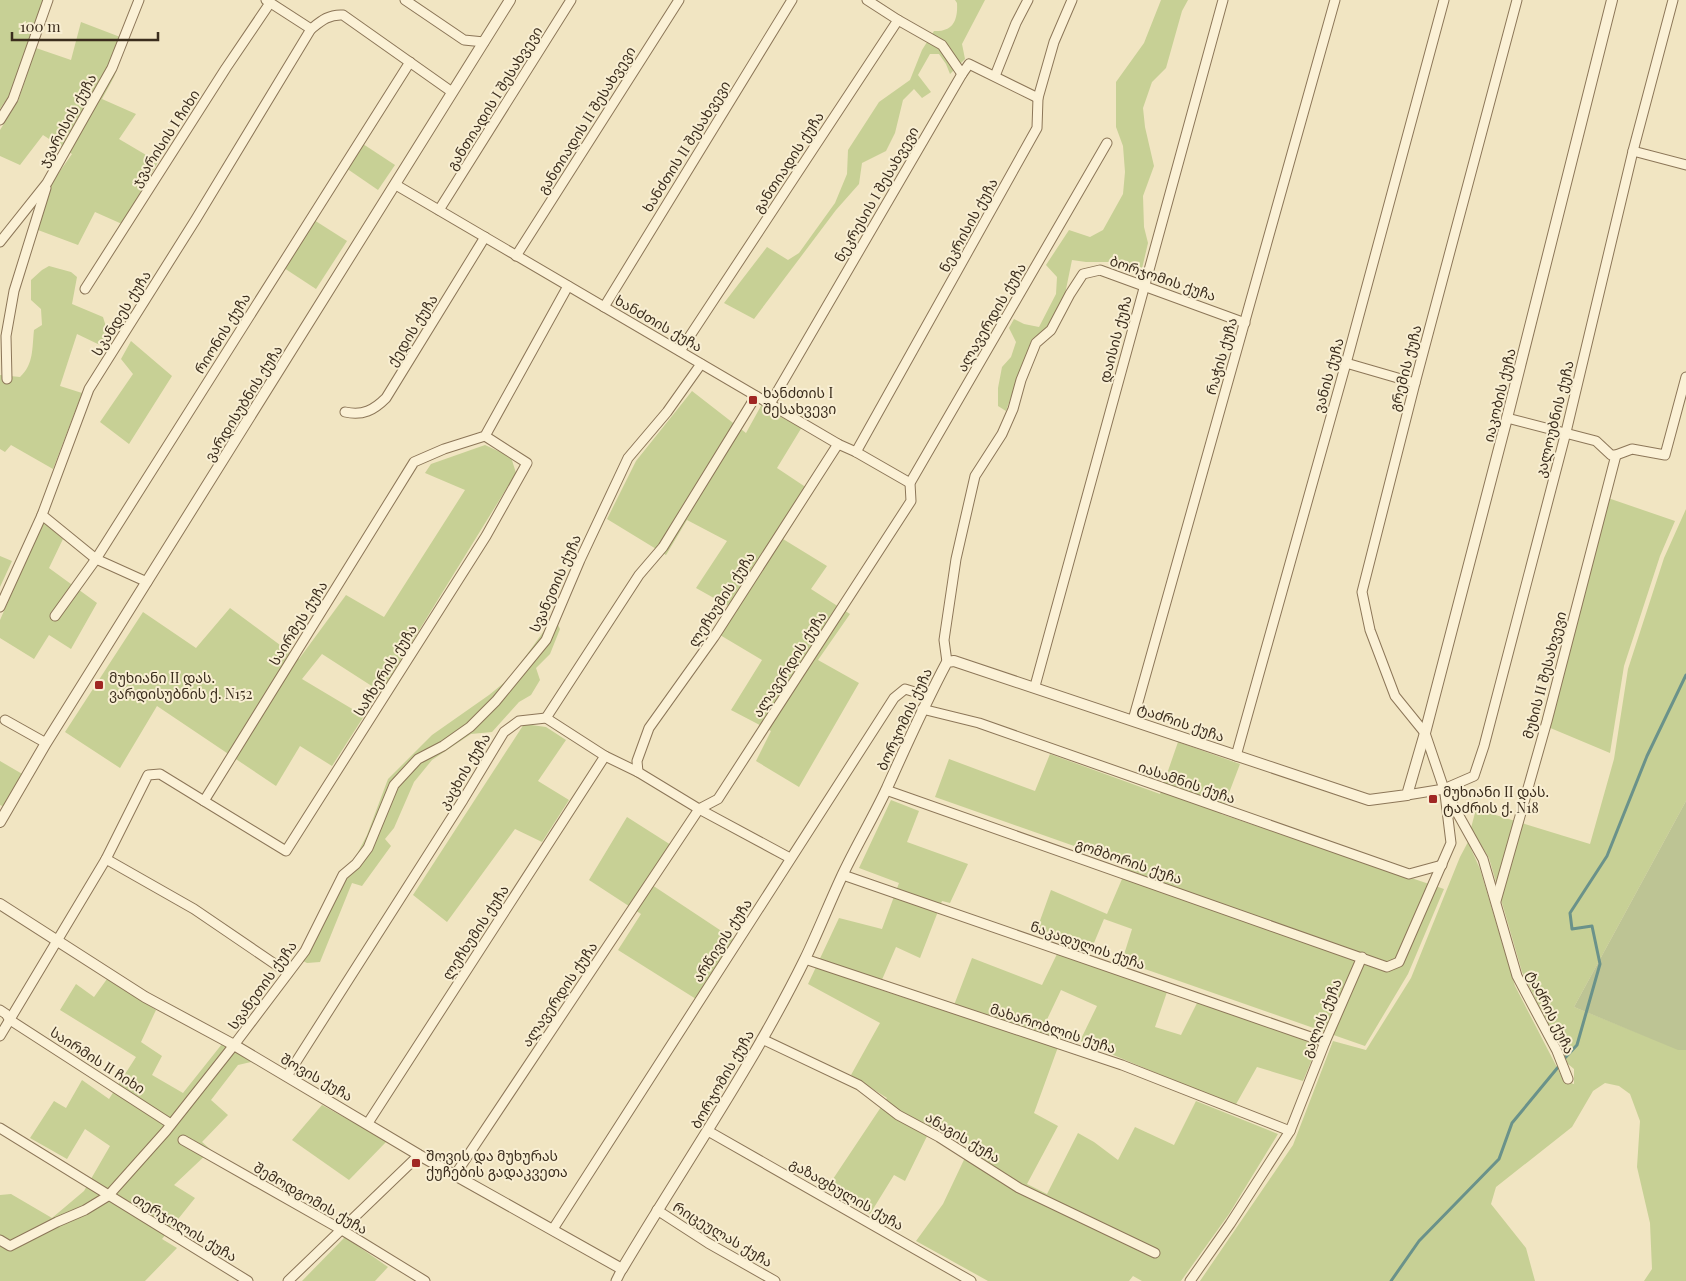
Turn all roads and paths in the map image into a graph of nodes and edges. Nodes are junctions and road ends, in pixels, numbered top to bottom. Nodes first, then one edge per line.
1 (48, 0) edge
2 (139, 0) edge
3 (405, 0) edge
4 (510, 0) edge
5 (572, 0) edge
6 (679, 0) edge
7 (792, 0) edge
8 (867, 0) edge
9 (1028, 0) edge
10 (1072, 0) edge
11 (1223, 0) edge
12 (1335, 0) edge
13 (1444, 0) edge
14 (1517, 0) edge
15 (1612, 0) edge
16 (1673, 0) edge
17 (268, 2) edge
18 (898, 20) junction
19 (311, 29) junction
20 (484, 42) junction
21 (410, 62) junction
22 (962, 74) junction
23 (995, 76) junction
24 (452, 92) junction
25 (1038, 98) junction
26 (0, 120) edge
27 (1107, 142) dead end
28 (1633, 151) junction
29 (1686, 165) edge
30 (47, 183) junction
31 (396, 184) junction
32 (439, 210) junction
33 (485, 237) junction
34 (0, 242) edge
35 (516, 256) junction
36 (1144, 285) junction
37 (568, 286) junction
38 (85, 289) dead end
39 (604, 307) junction
40 (1245, 323) junction
41 (680, 352) junction
42 (1346, 363) junction
43 (701, 364) junction
44 (1686, 377) edge
45 (7, 379) dead end
46 (1415, 383) junction
47 (756, 396) junction
48 (770, 404) junction
49 (345, 412) dead end
50 (1507, 418) junction
51 (1566, 432) junction
52 (484, 436) junction
53 (838, 444) junction
54 (856, 452) junction
55 (1616, 455) junction
56 (910, 483) junction
57 (42, 515) junction
58 (96, 559) junction
59 (147, 582) junction
60 (0, 607) edge
61 (55, 616) dead end
62 (947, 662) junction
63 (1034, 686) junction
64 (928, 696) junction
65 (922, 709) junction
66 (546, 718) junction
67 (4, 720) dead end
68 (1133, 720) junction
69 (1426, 733) junction
70 (46, 743) junction
71 (605, 756) junction
72 (1236, 756) junction
73 (638, 772) junction
74 (1444, 789) junction
75 (886, 790) junction
76 (1407, 795) junction
77 (204, 801) junction
78 (699, 809) junction
79 (0, 822) edge
80 (790, 858) junction
81 (106, 859) junction
82 (1442, 865) junction
83 (842, 875) junction
84 (1496, 901) junction
85 (0, 904) edge
86 (56, 941) junction
87 (1362, 957) junction
88 (805, 959) junction
89 (288, 973) junction
90 (0, 1010) edge
91 (10, 1020) junction
92 (0, 1036) edge
93 (762, 1039) junction
94 (1325, 1042) junction
95 (234, 1045) junction
96 (287, 1076) junction
97 (1568, 1079) dead end
98 (368, 1123) junction
99 (171, 1124) junction
100 (0, 1128) edge
101 (708, 1131) junction
102 (1290, 1131) junction
103 (183, 1140) dead end
104 (419, 1155) junction
105 (455, 1175) junction
106 (108, 1196) junction
107 (657, 1210) junction
108 (553, 1229) junction
109 (342, 1230) junction
110 (0, 1240) edge
111 (1155, 1253) dead end
112 (622, 1269) junction
113 (248, 1281) edge
114 (288, 1281) edge
115 (425, 1281) edge
116 (616, 1281) edge
117 (775, 1281) edge
118 (971, 1281) edge
119 (1190, 1281) edge

1 - 26 street
2 - 30 street, ჯვარისის ქუჩა
3 - 20 street
4 - 20 street, ვარდისუბნის ქუჩა
5 - 32 street, განთიადის I შესახვევი
6 - 35 street, განთიადის II შესახვევი
7 - 39 street, ხანძთის II შესახვევი
8 - 18 street
9 - 23 street
10 - 25 street, ნეკრისის ქუჩა
11 - 36 street, დაისის ქუჩა
12 - 40 street, რაჭის ქუჩა
13 - 42 street, ვანის ქუჩა
14 - 46 street, გრემის ქუჩა
15 - 50 street, იაკობის ქუჩა
16 - 28 street, კალოუბნის ქუჩა
17 - 19 street
17 - 38 street, ჯვარისის I ჩიხი
18 - 22 street
18 - 41 street, განთიადის ქუჩა
19 - 21 street
19 - 57 street, სკანდეს ქუჩა
20 - 24 street, ვარდისუბნის ქუჩა
21 - 24 street
21 - 58 street, რიონის ქუჩა
22 - 23 street
22 - 48 street, ნეკრესის I შესახვევი
23 - 25 street
24 - 31 street, ვარდისუბნის ქუჩა
25 - 54 street, ნეკრისის ქუჩა
27 - 56 street, ალავერდის ქუჩა
28 - 29 street
28 - 51 street, კალოუბნის ქუჩა
30 - 34 street, ჯვარისის ქუჩა
30 - 45 street
31 - 32 street, ხანძთის ქუჩა
31 - 59 street, ვარდისუბნის ქუჩა
32 - 33 street, ხანძთის ქუჩა
33 - 35 street, ხანძთის ქუჩა
33 - 49 street, ქედის ქუჩა
35 - 37 street, ხანძთის ქუჩა
36 - 40 street, ბორჯომის ქუჩა
36 - 62 street, ბორჯომის ქუჩა
36 - 63 street, დაისის ქუჩა
37 - 39 street, ხანძთის ქუჩა
37 - 52 street
39 - 41 street, ხანძთის ქუჩა
40 - 68 street, რაჭის ქუჩა
41 - 43 street, ხანძთის ქუჩა
42 - 46 street
42 - 72 street, ვანის ქუჩა
43 - 47 street, ხანძთის ქუჩა
43 - 89 street, სვანეთის ქუჩა
44 - 55 street
46 - 69 street, გრემის ქუჩა
47 - 48 street, ხანძთის ქუჩა
47 - 66 street
48 - 53 street, ხანძთის ქუჩა
50 - 51 street
50 - 69 street, იაკობის ქუჩა
51 - 55 street
51 - 74 street, კალოუბნის ქუჩა
52 - 77 street, საირმეს ქუჩა
52 - 77 street, საჩხერის ქუჩა
53 - 54 street, ხანძთის ქუჩა
53 - 73 street, ლეჩხუმის ქუჩა
54 - 56 street, ხანძთის ქუჩა
55 - 84 street, მუხის II შესახვევი
56 - 78 street, ალავერდის ქუჩა
57 - 58 street
57 - 60 street, სკანდეს ქუჩა
58 - 59 street
58 - 61 street, რიონის ქუჩა
59 - 70 street, ვარდისუბნის ქუჩა
62 - 63 street, ტაძრის ქუჩა
62 - 64 street, ბორჯომის ქუჩა
63 - 68 street, ტაძრის ქუჩა
64 - 65 street, ბორჯომის ქუჩა
64 - 80 street, არწივის ქუჩა
65 - 75 street, ბორჯომის ქუჩა
65 - 82 street, იასამნის ქუჩა
66 - 71 street
66 - 96 street, კაცხის ქუჩა
67 - 70 street
68 - 72 street, ტაძრის ქუჩა
69 - 74 street, ტაძრის ქუჩა
69 - 76 street, იაკობის ქუჩა
70 - 79 street, ვარდისუბნის ქუჩა
71 - 73 street
71 - 98 street, ლეჩხუმის ქუჩა
72 - 76 street, ტაძრის ქუჩა
73 - 78 street
74 - 76 street, კალოუბნის ქუჩა
74 - 82 street
74 - 84 street, ტაძრის ქუჩა
75 - 83 street, ბორჯომის ქუჩა
75 - 87 street, გომბორის ქუჩა
77 - 81 street
78 - 80 street
78 - 105 street, ალავერდის ქუჩა
80 - 108 street, არწივის ქუჩა
81 - 86 street
81 - 89 street
82 - 87 street
83 - 88 street, ბორჯომის ქუჩა
83 - 94 street, ნაკადულის ქუჩა
84 - 97 street, ტაძრის ქუჩა
85 - 86 street, შოვის ქუჩა
86 - 91 street
86 - 95 street, შოვის ქუჩა
87 - 94 street, გალის ქუჩა
88 - 93 street, ბორჯომის ქუჩა
88 - 102 street, მახარობლის ქუჩა
89 - 95 street, სვანეთის ქუჩა
90 - 91 street, საირმის II ჩიხი
91 - 92 street
91 - 99 street, საირმის II ჩიხი
93 - 101 street, ბორჯომის ქუჩა
93 - 111 street, ანაგის ქუჩა
94 - 102 street, გალის ქუჩა
95 - 96 street, შოვის ქუჩა
95 - 99 street, სვანეთის ქუჩა
96 - 98 street, შოვის ქუჩა
98 - 104 street, შოვის ქუჩა
99 - 106 street, სვანეთის ქუჩა
100 - 106 street, თერჯოლის ქუჩა
101 - 107 street, ბორჯომის ქუჩა
101 - 118 street, გაზაფხულის ქუჩა
102 - 119 street, გალის ქუჩა
103 - 109 street, შემოდგომის ქუჩა
104 - 105 street, შოვის ქუჩა
104 - 109 street
105 - 108 street, შოვის ქუჩა
106 - 110 street, სვანეთის ქუჩა
106 - 113 street, თერჯოლის ქუჩა
107 - 112 street, ბორჯომის ქუჩა
107 - 117 street, რიცეულას ქუჩა
108 - 112 street, შოვის ქუჩა
109 - 114 street
109 - 115 street, შემოდგომის ქუჩა
112 - 116 street, ბორჯომის ქუჩა

